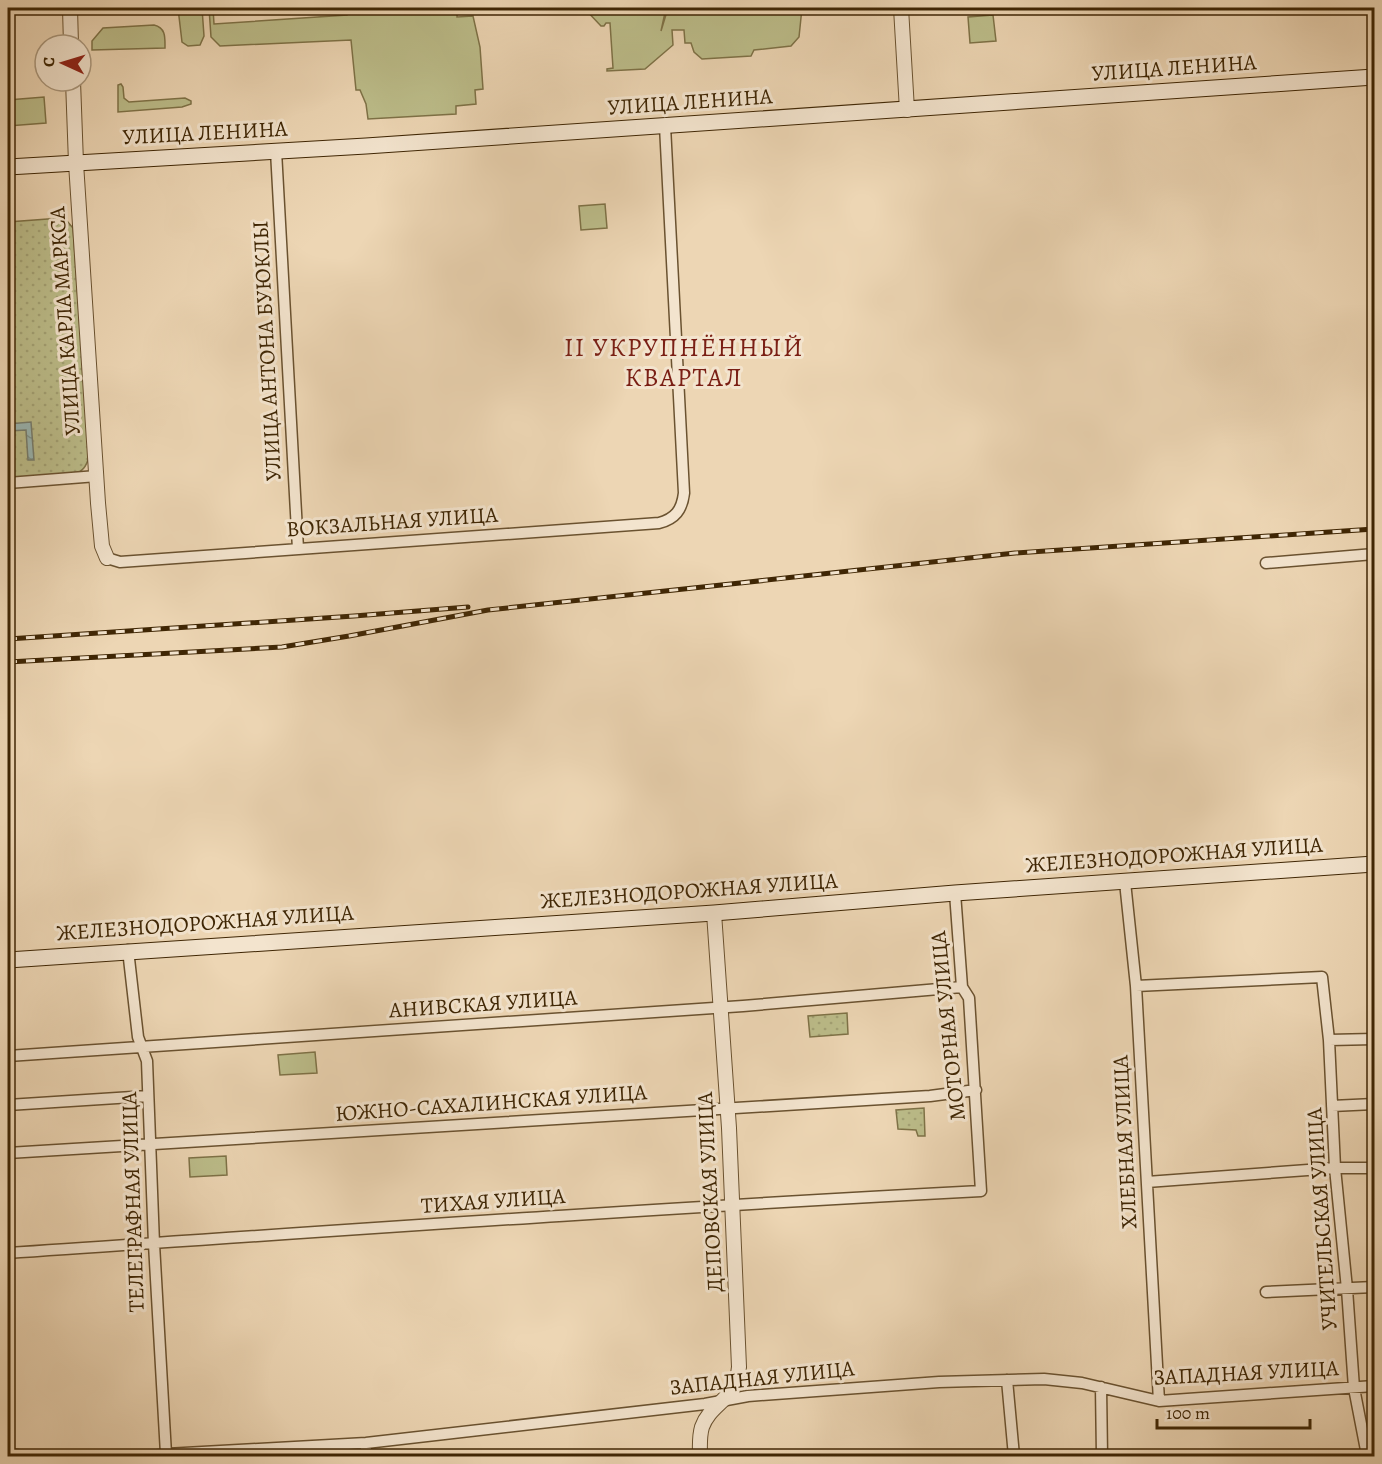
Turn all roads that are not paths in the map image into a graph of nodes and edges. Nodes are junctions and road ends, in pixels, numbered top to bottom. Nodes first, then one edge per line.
1 (70, 8) edge
2 (901, 8) edge
3 (71, 33) edge
4 (1374, 77) edge
5 (73, 93) edge
6 (907, 110) junction
7 (665, 126) junction
8 (276, 152) junction
9 (76, 163) junction
10 (8, 167) edge
11 (97, 476) junction
12 (8, 483) edge
13 (298, 549) junction
14 (1374, 554) edge
15 (107, 558) joint
16 (1266, 563) dead end
17 (1374, 864) edge
18 (1125, 882) junction
19 (955, 893) junction
20 (714, 913) junction
21 (128, 950) junction
22 (8, 960) edge
23 (1136, 986) junction
24 (962, 987) junction
25 (720, 1008) junction
26 (1374, 1039) edge
27 (1329, 1040) junction
28 (143, 1047) junction
29 (8, 1056) edge
30 (976, 1090) junction
31 (148, 1096) junction
32 (1374, 1104) edge
33 (8, 1105) edge
34 (1332, 1106) junction
35 (727, 1107) junction
36 (150, 1143) junction
37 (8, 1153) edge
38 (1335, 1168) junction
39 (1374, 1168) edge
40 (1147, 1182) junction
41 (981, 1191) joint
42 (731, 1205) junction
43 (154, 1244) junction
44 (8, 1252) edge
45 (1374, 1287) edge
46 (1347, 1289) junction
47 (1266, 1292) dead end
48 (1007, 1380) junction
49 (1374, 1386) edge
50 (1101, 1387) junction
51 (1354, 1388) junction
52 (725, 1400) junction
53 (1159, 1401) junction
54 (366, 1443) junction
55 (8, 1454) edge
56 (166, 1454) junction
57 (24, 1456) edge
58 (154, 1456) edge
59 (366, 1456) edge
60 (700, 1456) edge
61 (1014, 1456) edge
62 (1102, 1456) edge
63 (1369, 1456) edge

1 - 3 street
2 - 6 street
4 - 6 main road, УЛИЦА ЛЕНИНА
5 - 9 street, УЛИЦА КАРЛА МАРКСА
6 - 7 main road, УЛИЦА ЛЕНИНА
7 - 8 main road, УЛИЦА ЛЕНИНА
7 - 13 street, ВОКЗАЛЬНАЯ УЛИЦА
8 - 9 main road, УЛИЦА ЛЕНИНА
8 - 13 street, УЛИЦА АНТОНА БУЮКЛЫ
9 - 10 main road, УЛИЦА ЛЕНИНА
9 - 11 street, УЛИЦА КАРЛА МАРКСА
11 - 12 street
11 - 15 street, УЛИЦА КАРЛА МАРКСА
13 - 15 street, ВОКЗАЛЬНАЯ УЛИЦА
14 - 16 street
17 - 18 main road, ЖЕЛЕЗНОДОРОЖНАЯ УЛИЦА
18 - 19 main road, ЖЕЛЕЗНОДОРОЖНАЯ УЛИЦА
18 - 23 street, ХЛЕБНАЯ УЛИЦА
19 - 20 main road, ЖЕЛЕЗНОДОРОЖНАЯ УЛИЦА
19 - 24 street, МОТОРНАЯ УЛИЦА
20 - 21 main road, ЖЕЛЕЗНОДОРОЖНАЯ УЛИЦА
20 - 25 street, ДЕПОВСКАЯ УЛИЦА
21 - 22 main road, ЖЕЛЕЗНОДОРОЖНАЯ УЛИЦА
21 - 28 street, ТЕЛЕГРАФНАЯ УЛИЦА
23 - 27 street, УЧИТЕЛЬСКАЯ УЛИЦА
23 - 40 street, ХЛЕБНАЯ УЛИЦА
24 - 25 street, АНИВСКАЯ УЛИЦА
24 - 30 street, МОТОРНАЯ УЛИЦА
25 - 28 street, АНИВСКАЯ УЛИЦА
25 - 35 street, ДЕПОВСКАЯ УЛИЦА
26 - 27 street
27 - 34 street, УЧИТЕЛЬСКАЯ УЛИЦА
28 - 29 street, АНИВСКАЯ УЛИЦА
28 - 31 street, ТЕЛЕГРАФНАЯ УЛИЦА
30 - 35 street, ЮЖНО-САХАЛИНСКАЯ УЛИЦА
30 - 41 street, МОТОРНАЯ УЛИЦА
31 - 33 street
31 - 36 street, ТЕЛЕГРАФНАЯ УЛИЦА
32 - 34 street
34 - 38 street, УЧИТЕЛЬСКАЯ УЛИЦА
35 - 36 street, ЮЖНО-САХАЛИНСКАЯ УЛИЦА
35 - 42 street, ДЕПОВСКАЯ УЛИЦА
36 - 37 street, ЮЖНО-САХАЛИНСКАЯ УЛИЦА
36 - 43 street, ТЕЛЕГРАФНАЯ УЛИЦА
38 - 39 street
38 - 40 street
38 - 46 street, УЧИТЕЛЬСКАЯ УЛИЦА
40 - 53 street, ХЛЕБНАЯ УЛИЦА
41 - 42 street, ТИХАЯ УЛИЦА
42 - 43 street, ТИХАЯ УЛИЦА
42 - 52 street, ДЕПОВСКАЯ УЛИЦА
43 - 44 street, ТИХАЯ УЛИЦА
43 - 56 street, ТЕЛЕГРАФНАЯ УЛИЦА
45 - 46 street
46 - 47 street
46 - 51 street, УЧИТЕЛЬСКАЯ УЛИЦА
48 - 50 street, ЗАПАДНАЯ УЛИЦА
48 - 52 street, ЗАПАДНАЯ УЛИЦА
48 - 61 street
49 - 51 street, ЗАПАДНАЯ УЛИЦА
50 - 53 street, ЗАПАДНАЯ УЛИЦА
50 - 62 street
51 - 53 street, ЗАПАДНАЯ УЛИЦА
51 - 63 street, УЧИТЕЛЬСКАЯ УЛИЦА
52 - 54 street, ЗАПАДНАЯ УЛИЦА
52 - 60 street, ДЕПОВСКАЯ УЛИЦА
54 - 56 street, ЗАПАДНАЯ УЛИЦА
54 - 59 street
55 - 57 street
56 - 58 street, ЗАПАДНАЯ УЛИЦА

